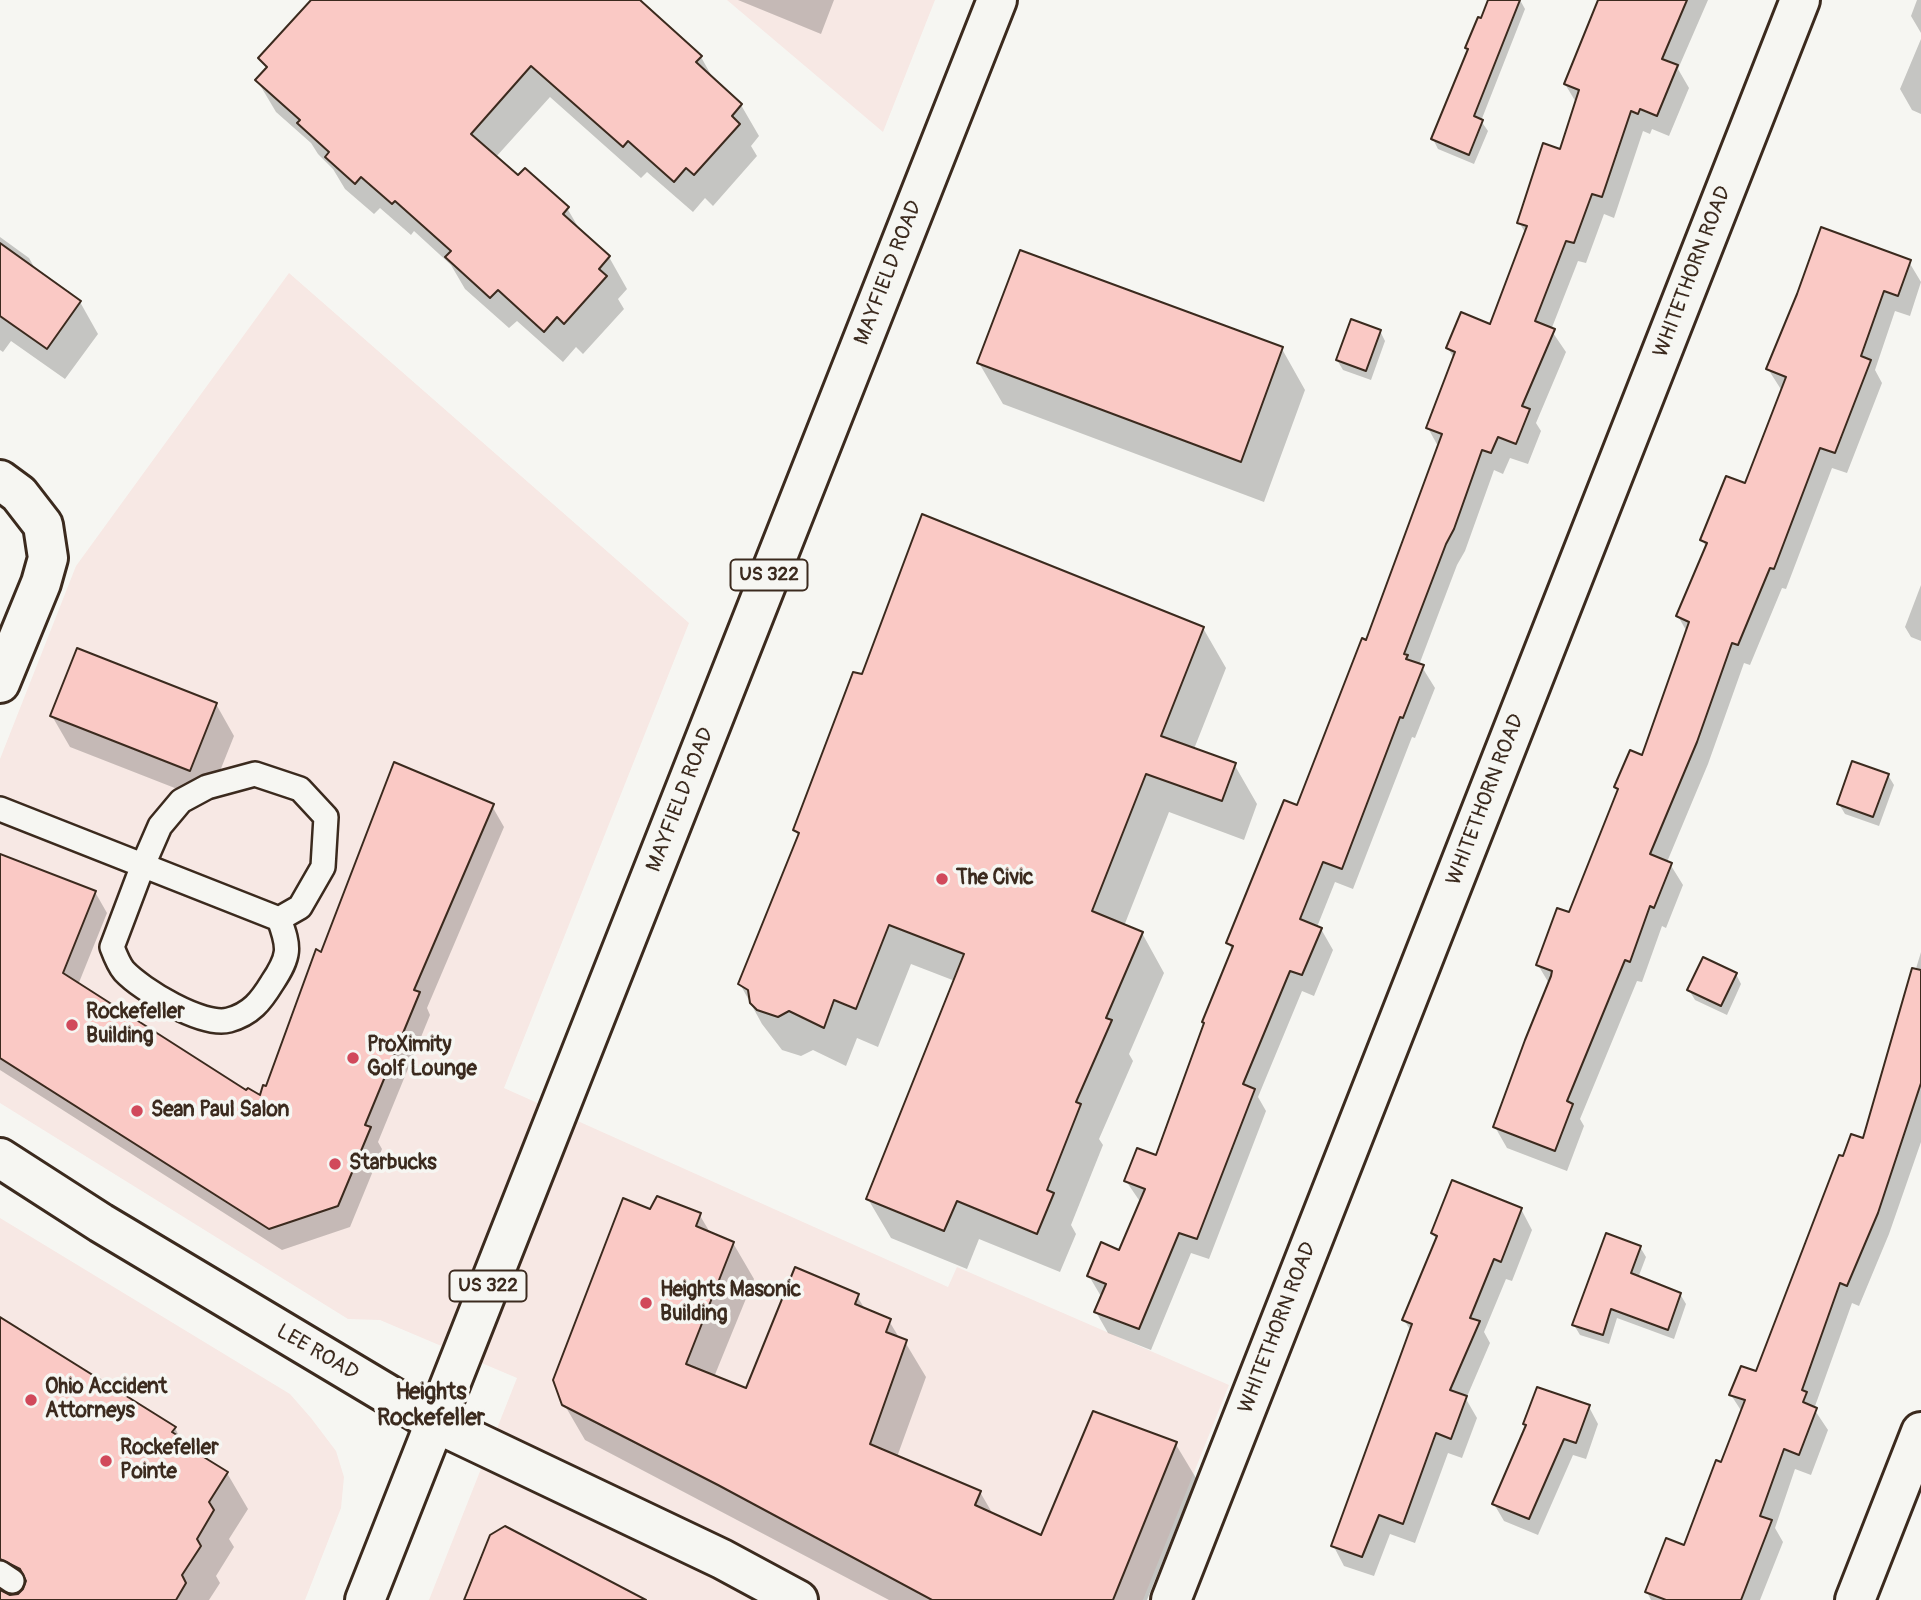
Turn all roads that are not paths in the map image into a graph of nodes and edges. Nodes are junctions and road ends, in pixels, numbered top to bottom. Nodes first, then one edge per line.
1 (997, 0) edge
2 (1800, 0) edge
3 (0, 480) edge
4 (0, 683) edge
5 (0, 809) edge
6 (143, 865) junction
7 (279, 919) junction
8 (0, 1158) edge
9 (434, 1422) junction
10 (1921, 1432) edge
11 (365, 1600) edge
12 (798, 1600) edge
13 (1171, 1600) edge
14 (1854, 1600) edge

1 - 9 street, MAYFIELD ROAD / US 322
2 - 13 street, WHITETHORN ROAD
3 - 4 street
5 - 6 lane
6 - 7 lane
6 - 7 lane
6 - 7 lane
8 - 9 street, LEE ROAD
9 - 11 street, MAYFIELD ROAD / US 322
9 - 12 street, LEE ROAD
10 - 14 street

